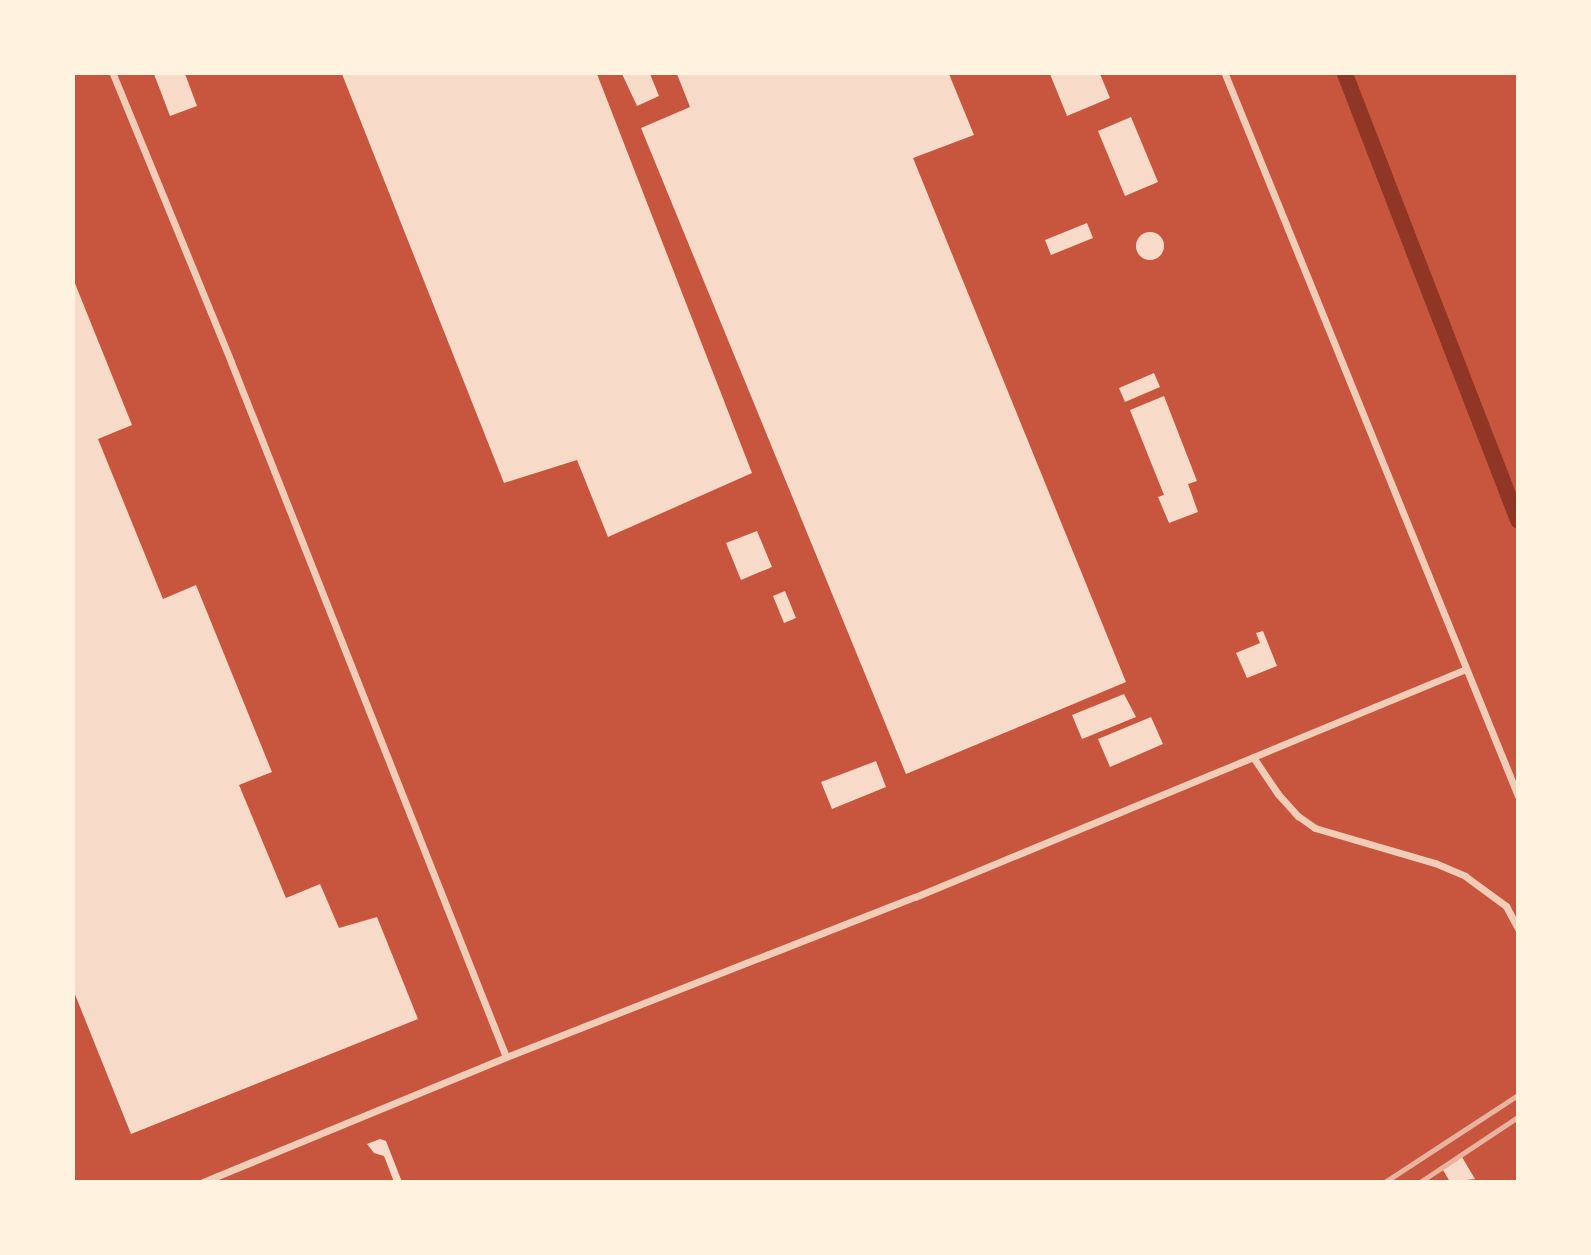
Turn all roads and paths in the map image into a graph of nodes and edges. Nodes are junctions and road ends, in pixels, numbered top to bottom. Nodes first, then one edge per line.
1 (113, 74) edge
2 (1225, 74) edge
3 (1466, 669) junction
4 (1253, 757) junction
5 (1517, 796) edge
6 (1517, 929) edge
7 (506, 1057) junction
8 (203, 1181) edge

1 - 7 street
2 - 3 street
3 - 4 street
3 - 5 street
4 - 6 street
4 - 7 street
7 - 8 street

